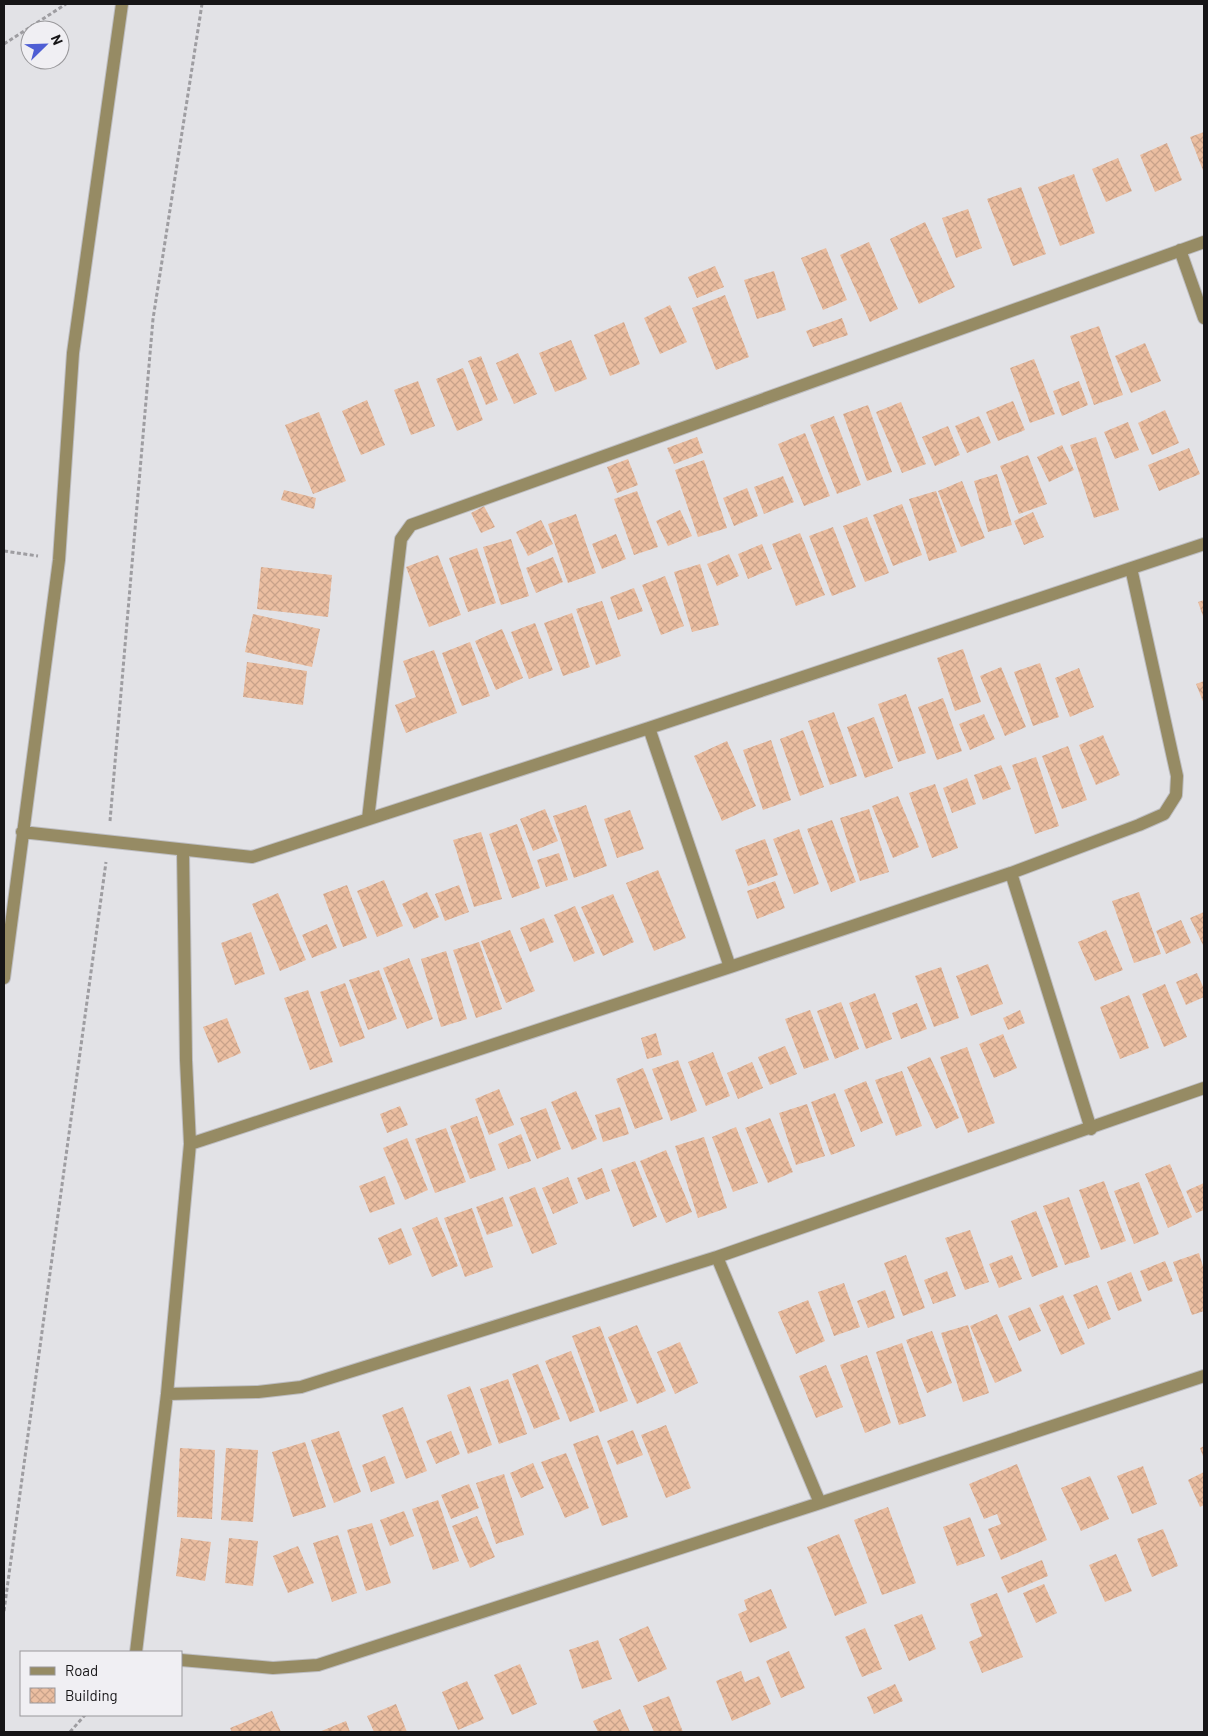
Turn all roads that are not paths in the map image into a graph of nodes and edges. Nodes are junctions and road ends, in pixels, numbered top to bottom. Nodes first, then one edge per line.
1 (122, 4) edge
2 (1204, 242) edge
3 (1180, 250) junction
4 (1204, 318) edge
5 (1204, 544) edge
6 (1131, 568) junction
7 (649, 728) junction
8 (368, 819) junction
9 (22, 832) junction
10 (182, 850) junction
11 (1011, 873) junction
12 (730, 967) junction
13 (4, 978) edge
14 (1204, 1088) edge
15 (1091, 1128) junction
16 (190, 1144) junction
17 (718, 1256) junction
18 (1204, 1376) edge
19 (167, 1394) junction
20 (820, 1503) junction
21 (136, 1651) edge
22 (182, 1660) edge

1 - 9 street
2 - 3 street
3 - 4 street
3 - 8 street
5 - 6 street
6 - 7 street
6 - 11 street
7 - 8 street
7 - 12 street
8 - 10 street
9 - 10 street
9 - 13 street
10 - 16 street
11 - 12 street
11 - 15 street
12 - 16 street
14 - 15 street
15 - 17 street
16 - 19 street
17 - 19 street
17 - 20 street
18 - 20 street
19 - 21 street
20 - 22 street

